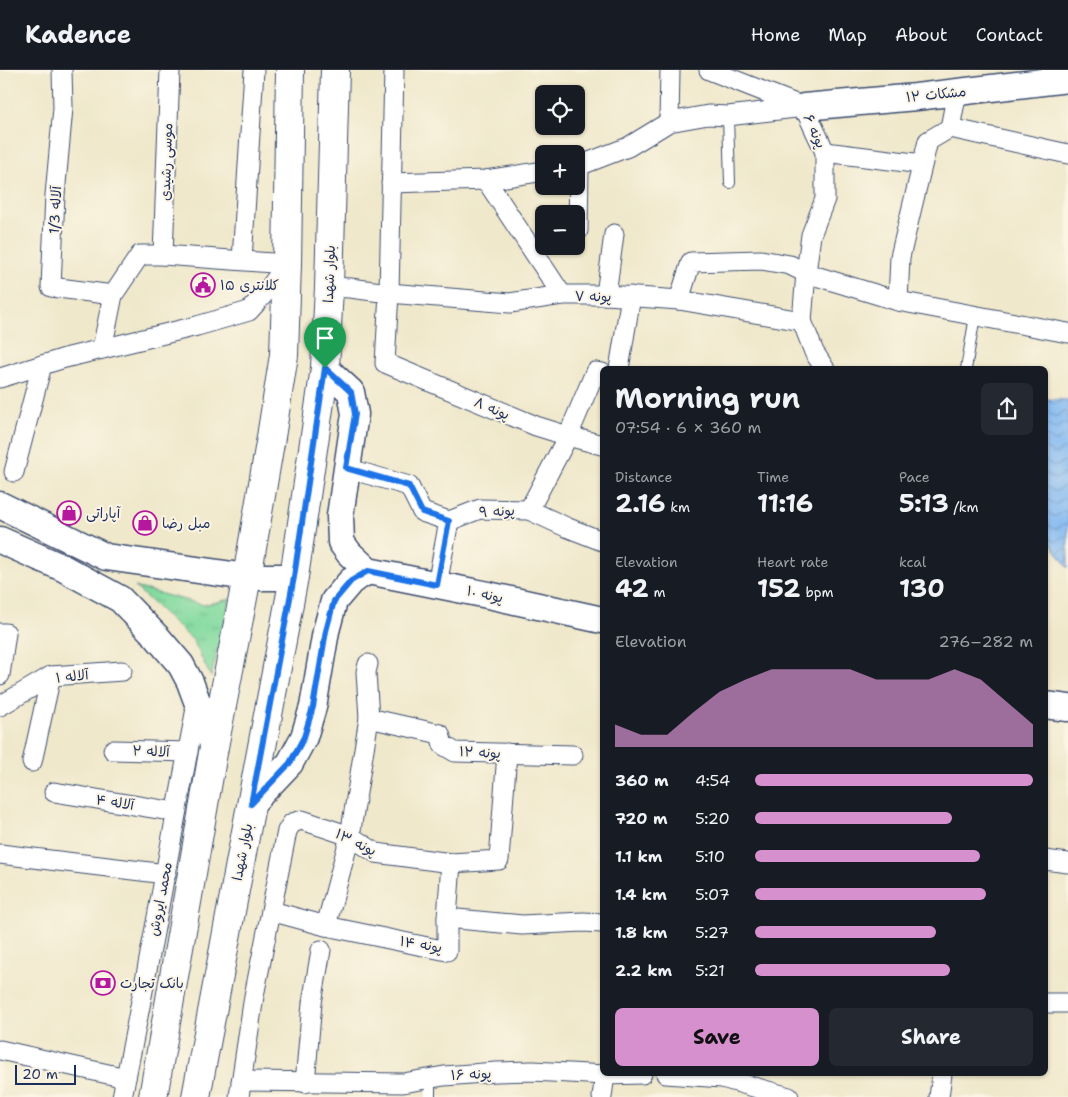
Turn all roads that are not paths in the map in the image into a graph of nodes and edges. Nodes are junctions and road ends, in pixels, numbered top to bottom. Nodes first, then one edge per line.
1 (62, 70) edge
2 (170, 70) edge
3 (254, 70) edge
4 (290, 70) edge
5 (335, 70) edge
6 (394, 70) edge
7 (670, 70) edge
8 (709, 70) edge
9 (1068, 78) edge
10 (957, 92) junction
11 (804, 107) junction
12 (728, 116) junction
13 (668, 122) junction
14 (950, 128) junction
15 (825, 152) junction
16 (1068, 154) edge
17 (585, 164) edge
18 (922, 164) junction
19 (535, 172) edge
20 (486, 180) junction
21 (392, 183) junction
22 (730, 183) dead end
23 (614, 234) dead end
24 (162, 255) junction
25 (242, 260) junction
26 (287, 264) junction
27 (806, 273) junction
28 (329, 287) junction
29 (389, 293) junction
30 (113, 295) junction
31 (562, 295) junction
32 (606, 295) junction
33 (630, 296) junction
34 (679, 300) junction
35 (898, 301) junction
36 (975, 316) junction
37 (802, 321) junction
38 (1068, 330) edge
39 (102, 349) junction
40 (42, 365) junction
41 (620, 366) edge
42 (823, 366) edge
43 (967, 366) edge
44 (325, 368) junction
45 (600, 373) edge
46 (0, 378) edge
47 (568, 436) junction
48 (600, 444) edge
49 (346, 468) junction
50 (14, 472) dead end
51 (4, 508) edge
52 (529, 510) junction
53 (449, 521) junction
54 (0, 540) edge
55 (600, 540) edge
56 (368, 571) junction
57 (294, 577) junction
58 (247, 578) junction
59 (437, 585) junction
60 (600, 620) edge
61 (3, 633) edge
62 (368, 664) dead end
63 (122, 671) dead end
64 (0, 674) edge
65 (51, 676) junction
66 (198, 702) junction
67 (1048, 705) edge
68 (0, 706) edge
69 (1068, 708) edge
70 (369, 718) junction
71 (214, 747) junction
72 (113, 750) dead end
73 (188, 752) junction
74 (507, 753) junction
75 (573, 755) dead end
76 (32, 762) dead end
77 (54, 792) dead end
78 (251, 804) junction
79 (176, 812) junction
80 (350, 836) junction
81 (0, 854) edge
82 (1048, 860) edge
83 (451, 863) junction
84 (1068, 863) edge
85 (166, 874) junction
86 (271, 911) junction
87 (447, 918) junction
88 (600, 923) edge
89 (326, 926) junction
90 (321, 950) dead end
91 (1048, 1003) edge
92 (1068, 1003) edge
93 (0, 1050) edge
94 (600, 1074) edge
95 (605, 1076) edge
96 (694, 1076) edge
97 (942, 1076) edge
98 (126, 1078) junction
99 (305, 1083) junction
100 (430, 1088) edge
101 (240, 1089) edge
102 (122, 1097) edge
103 (153, 1097) edge
104 (196, 1097) edge
105 (602, 1097) edge
106 (789, 1097) edge
107 (939, 1097) edge

1 - 30 street, آلاله 1/3
2 - 24 street, موسی رشیدی
3 - 25 street
4 - 26 main road
5 - 28 main road, بلوار شهدا
6 - 21 street
7 - 13 street
8 - 11 street
9 - 10 street, مشکات ۱۲
10 - 11 street, مشکات ۱۲
10 - 14 street
11 - 12 street, پونه ۶
11 - 15 street, پونه ۶
12 - 13 street, پونه ۶
12 - 22 lane
13 - 17 street, پونه ۶
14 - 16 street
14 - 18 street
15 - 18 street
15 - 27 street, پونه ۶
18 - 35 street
19 - 20 street
20 - 21 street
20 - 31 street
21 - 29 street
23 - 32 street
24 - 25 street
24 - 30 street
25 - 26 street
26 - 39 street
26 - 58 main road
27 - 34 street
27 - 35 street
27 - 37 street, پونه ۶
28 - 29 street, پونه ۷
28 - 44 main road, بلوار شهدا
29 - 31 street, پونه ۷
29 - 47 street, پونه ۸
30 - 39 street
31 - 32 street, پونه ۷
32 - 33 street, پونه ۷
33 - 34 street, پونه ۷
33 - 41 street
34 - 37 street, پونه ۷
35 - 36 street
36 - 38 street
36 - 43 lane
37 - 42 street
39 - 40 street
40 - 46 street
40 - 50 street
44 - 49 street
44 - 57 main road, بلوار شهدا
45 - 47 street
47 - 48 street, پونه ۸
47 - 52 street
49 - 53 street
49 - 56 street
51 - 58 street
52 - 53 street, پونه ۹
52 - 55 street, پونه ۹
53 - 59 street
54 - 66 street
56 - 59 street, پونه ۱۰
56 - 78 street
57 - 58 street
57 - 78 main road, بلوار شهدا
58 - 71 main road
59 - 60 street, پونه ۱۰
61 - 64 street
62 - 70 street
63 - 65 street, آلاله ۱
65 - 68 street, آلاله ۱
65 - 76 street
66 - 71 street
66 - 73 street, محمد ایروش
67 - 69 street
70 - 74 street, پونه ۱۲
70 - 80 street
71 - 103 main road
72 - 73 street, آلاله ۲
73 - 79 street, محمد ایروش
74 - 75 street, پونه ۱۲
74 - 83 street, پونه ۱۳
77 - 79 street, آلاله ۴
78 - 104 main road, بلوار شهدا
79 - 85 street, محمد ایروش
80 - 83 street, پونه ۱۳
80 - 86 street, پونه ۱۳
80 - 89 street
81 - 85 street
82 - 84 street
83 - 87 street
85 - 98 street, محمد ایروش
86 - 89 street, پونه ۱۴
86 - 101 street
87 - 88 street
87 - 89 street, پونه ۱۴
90 - 99 street
91 - 92 street
93 - 98 street
94 - 100 street, پونه ۱۶
95 - 105 street
96 - 106 street
97 - 107 street
98 - 102 street, محمد ایروش
99 - 100 street, پونه ۱۶
99 - 101 street, پونه ۱۶

